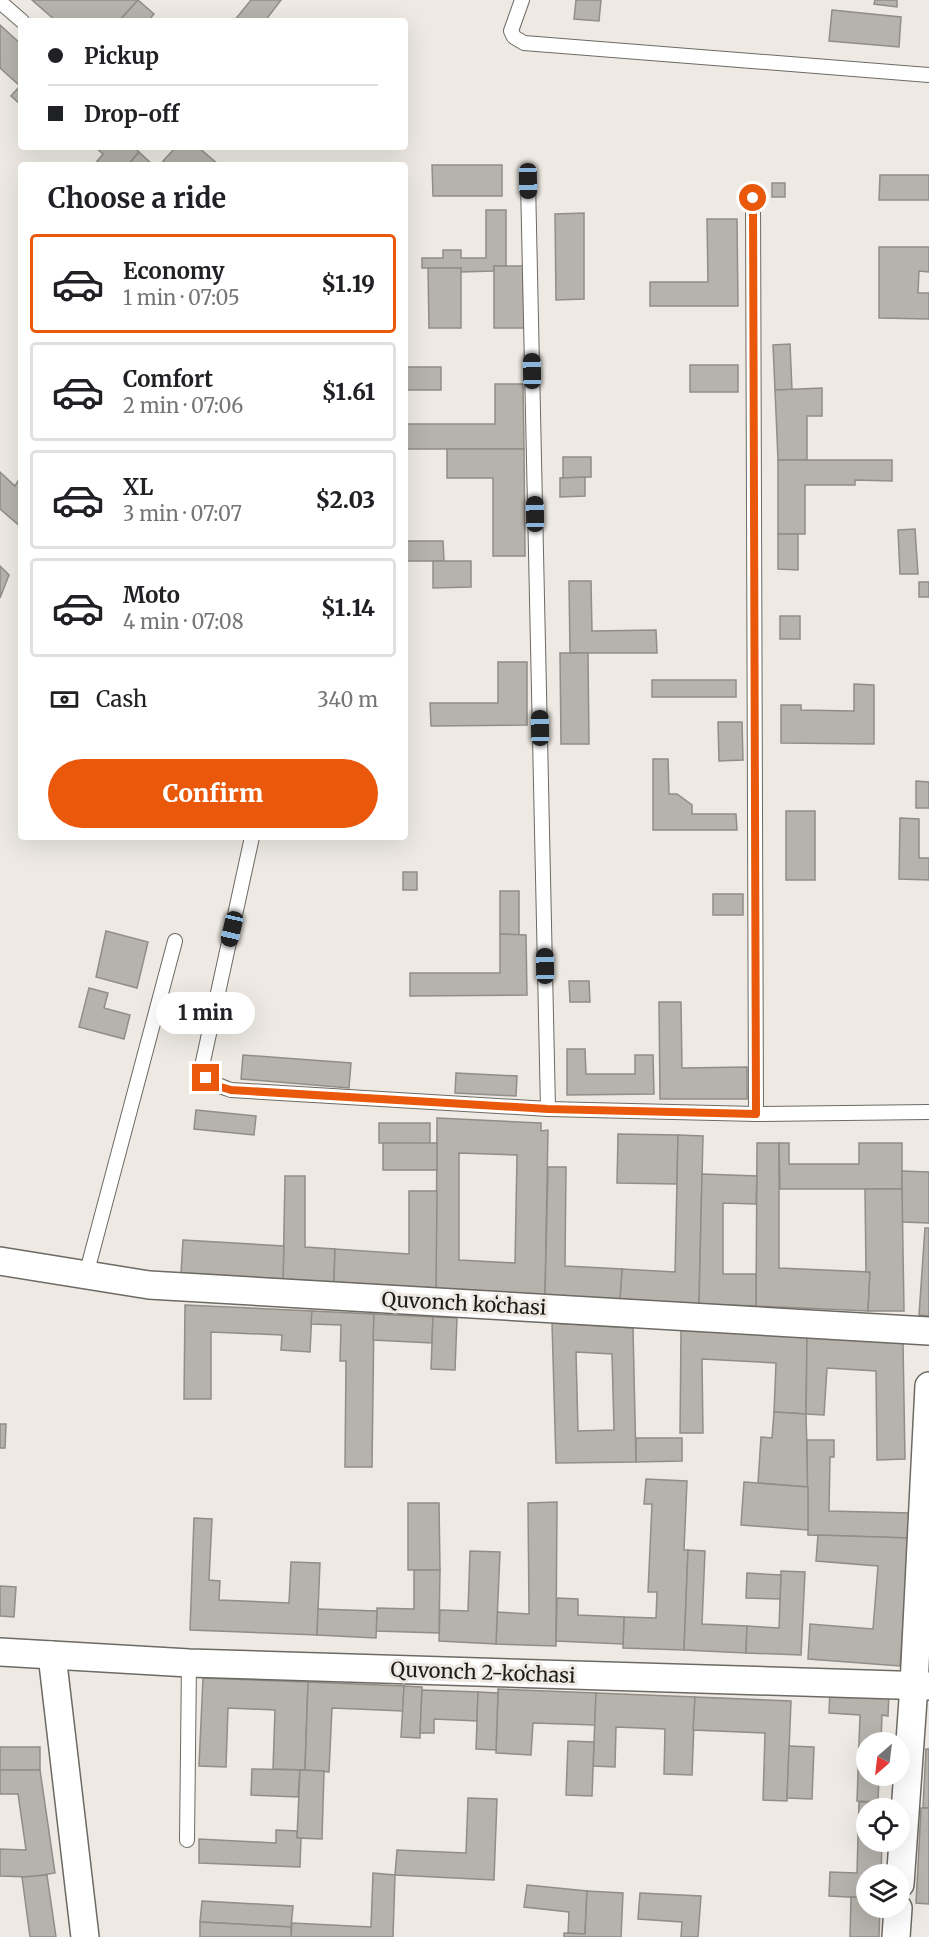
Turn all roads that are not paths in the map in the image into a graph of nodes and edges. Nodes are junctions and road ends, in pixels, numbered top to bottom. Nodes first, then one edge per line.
1 (522, 0) edge
2 (0, 2) edge
3 (19, 18) edge
4 (929, 75) edge
5 (528, 181) dead end
6 (753, 198) dead end
7 (251, 840) edge
8 (174, 941) dead end
9 (548, 1109) junction
10 (929, 1112) edge
11 (756, 1114) junction
12 (0, 1261) edge
13 (87, 1275) junction
14 (929, 1331) edge
15 (929, 1386) edge
16 (0, 1652) edge
17 (52, 1655) junction
18 (189, 1664) junction
19 (922, 1686) edge
20 (187, 1840) dead end
21 (902, 1864) edge
22 (897, 1918) edge
23 (85, 1937) edge
24 (896, 1937) edge

1 - 4 lane
2 - 3 lane
5 - 9 lane
6 - 11 lane
7 - 9 lane
8 - 13 lane
9 - 11 lane
10 - 11 lane
12 - 13 street, Quvonch koʻchasi
13 - 14 street, Quvonch koʻchasi
15 - 19 street
16 - 17 street, Quvonch 2-koʻchasi
17 - 18 street, Quvonch 2-koʻchasi
17 - 23 street
18 - 19 street, Quvonch 2-koʻchasi
18 - 20 lane
19 - 21 street
22 - 24 street

